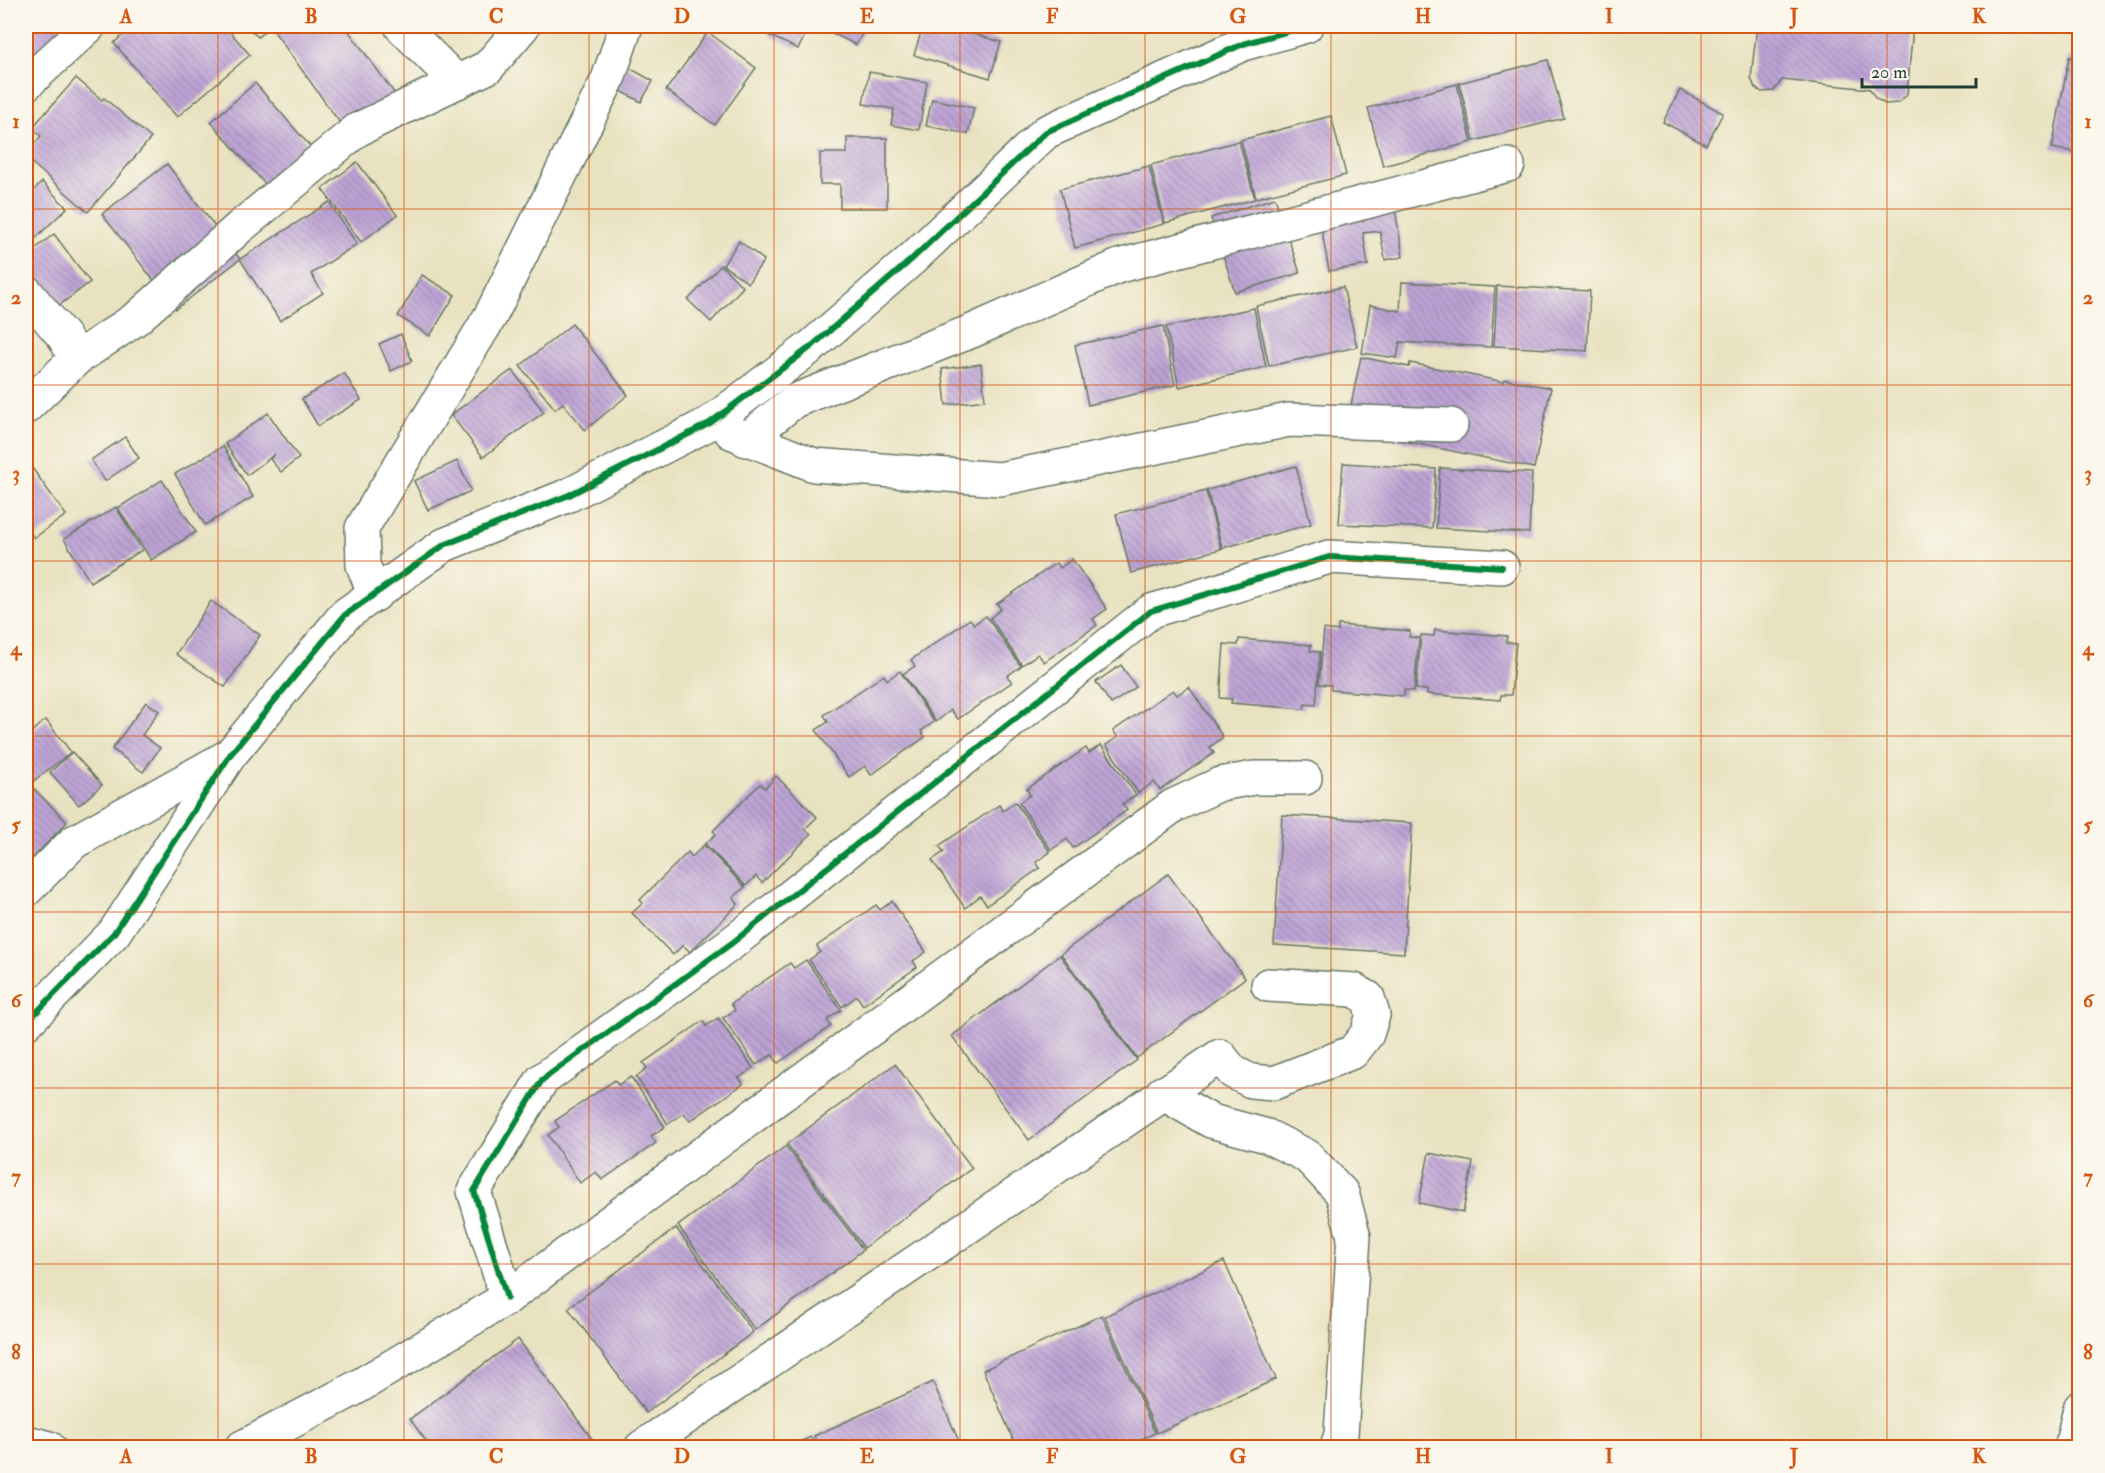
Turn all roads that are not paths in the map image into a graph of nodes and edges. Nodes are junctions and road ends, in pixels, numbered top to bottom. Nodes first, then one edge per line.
1 (89, 26) edge
2 (401, 26) edge
3 (523, 26) edge
4 (626, 26) edge
5 (1306, 26) edge
6 (457, 82) junction
7 (26, 84) edge
8 (1508, 165) dead end
9 (26, 292) edge
10 (76, 359) junction
11 (26, 407) edge
12 (710, 423) junction
13 (1451, 425) dead end
14 (746, 440) junction
15 (1502, 567) dead end
16 (375, 595) junction
17 (230, 755) junction
18 (1305, 778) dead end
19 (26, 890) edge
20 (1268, 985) dead end
21 (26, 1023) edge
22 (1162, 1093) junction
23 (507, 1298) junction
24 (2079, 1408) edge
25 (26, 1442) edge
26 (49, 1448) edge
27 (241, 1448) edge
28 (641, 1448) edge
29 (1337, 1448) edge
30 (2071, 1448) edge

1 - 7 street
2 - 6 street
3 - 6 street
4 - 16 street
5 - 12 street
6 - 10 street
8 - 14 street
9 - 10 street
10 - 11 street
12 - 14 street
12 - 16 street
13 - 14 street
15 - 23 street
16 - 17 street
17 - 19 street
17 - 21 street
18 - 23 street
20 - 22 street
22 - 28 street
22 - 29 street
23 - 27 street
24 - 30 street
25 - 26 street

